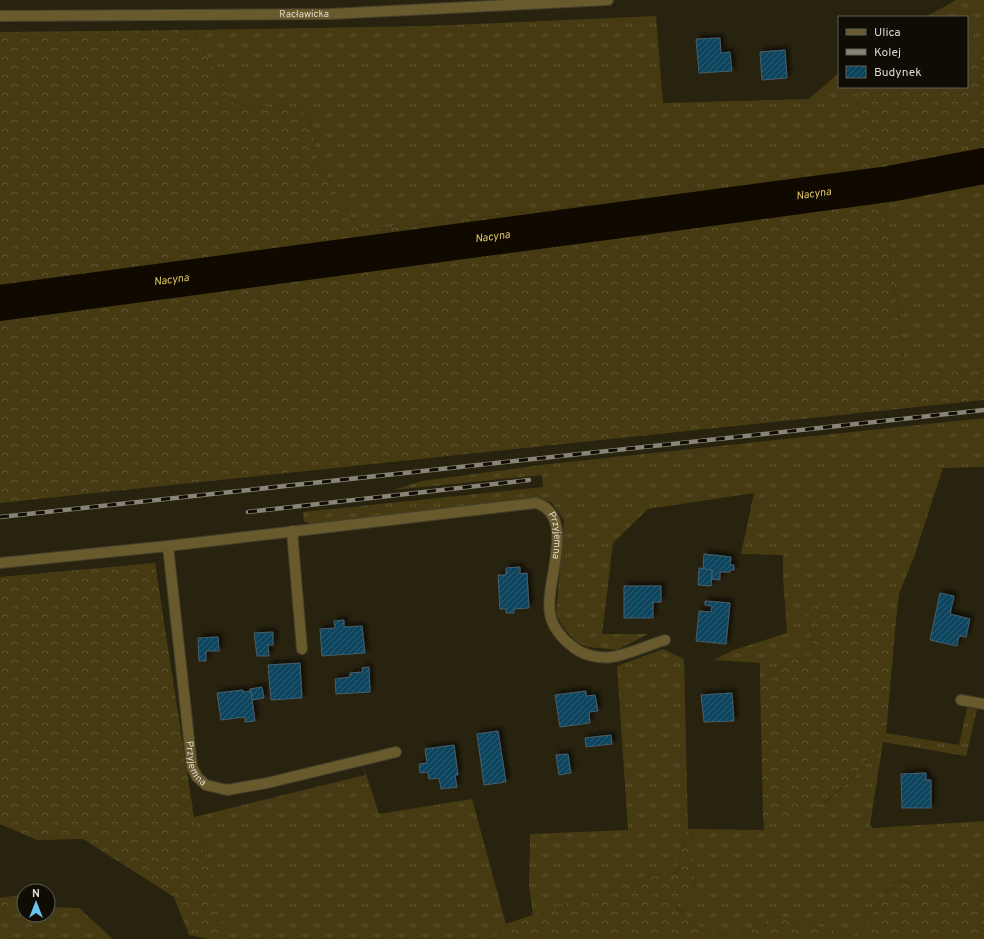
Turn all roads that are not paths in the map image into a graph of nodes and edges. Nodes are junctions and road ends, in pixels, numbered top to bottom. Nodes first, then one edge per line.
1 (608, 0) edge
2 (0, 16) edge
3 (292, 531) junction
4 (168, 546) junction
5 (0, 563) edge
6 (665, 640) dead end
7 (302, 649) dead end
8 (961, 700) dead end
9 (984, 704) edge
10 (396, 752) dead end

1 - 2 street, Racławicka
3 - 4 street, Przyjemna
3 - 6 street, Przyjemna
3 - 7 street
4 - 5 street, Przyjemna
4 - 10 street, Przyjemna
8 - 9 street

